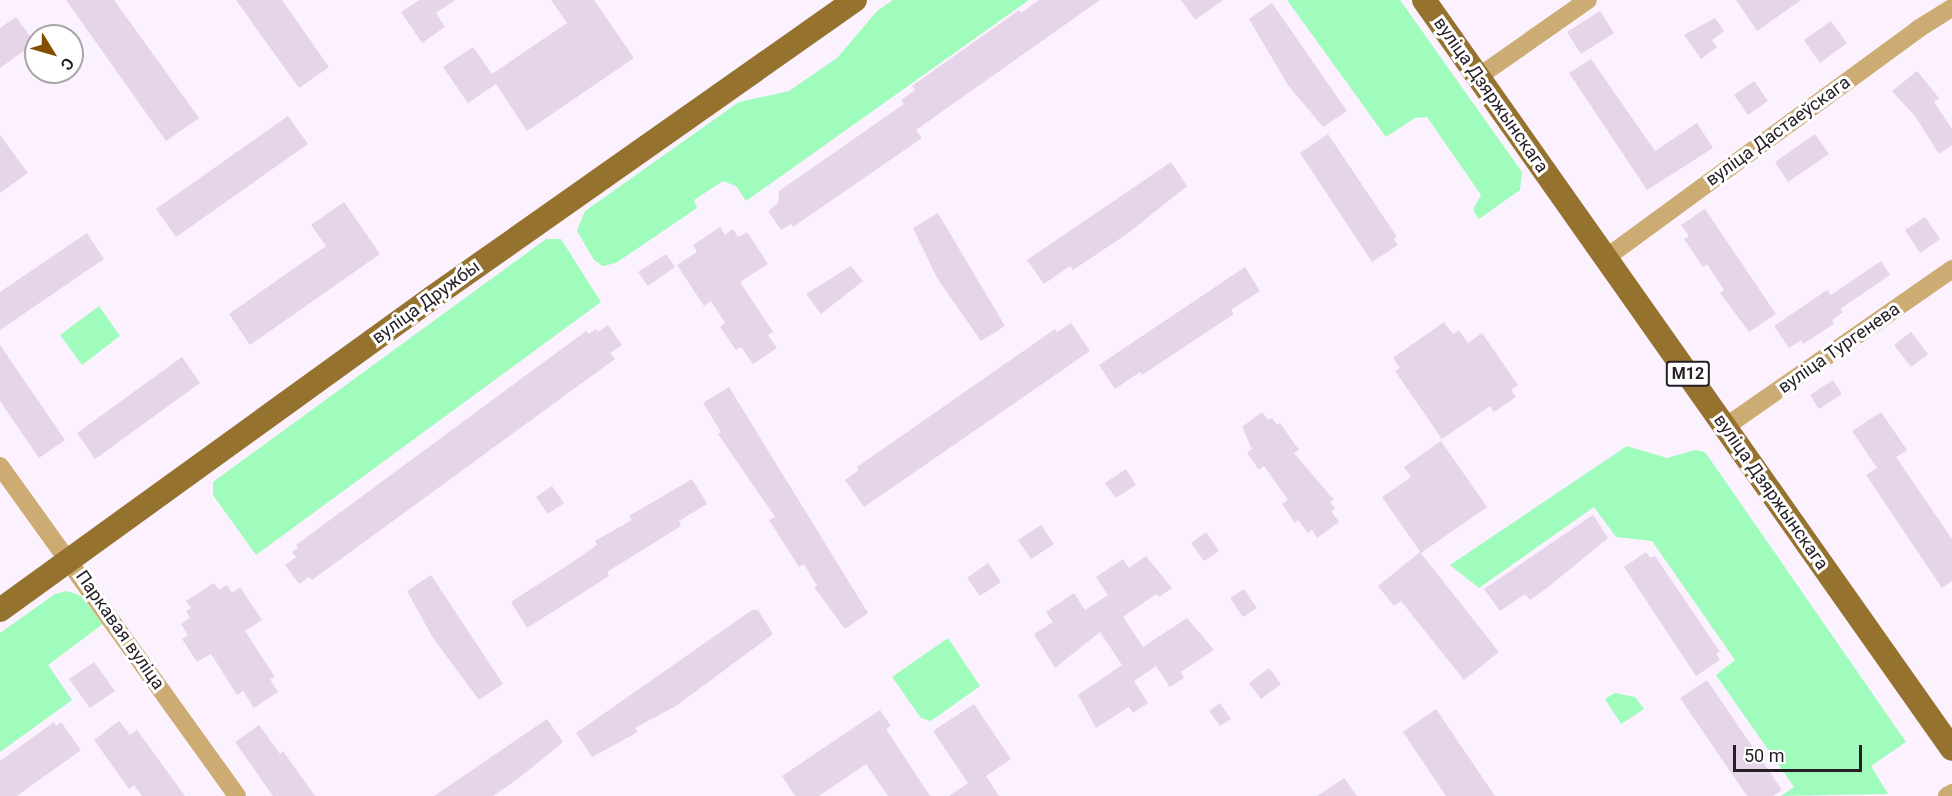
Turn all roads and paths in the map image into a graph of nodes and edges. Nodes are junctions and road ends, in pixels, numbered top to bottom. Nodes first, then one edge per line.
1 (855, 0) edge
2 (1424, 0) edge
3 (1588, 0) edge
4 (1952, 8) edge
5 (1478, 77) junction
6 (1607, 258) junction
7 (1952, 269) edge
8 (1725, 427) junction
9 (0, 466) edge
10 (70, 560) junction
11 (0, 609) edge
12 (1952, 749) edge
13 (1952, 793) edge
14 (237, 796) edge
15 (1947, 796) edge

1 - 10 main road, вуліца Дружбы
2 - 5 main road, вуліца Дзяржынскага / М12
3 - 5 street
4 - 6 street, вуліца Дастаеўскага
5 - 6 main road, вуліца Дзяржынскага / М12
6 - 8 main road, вуліца Дзяржынскага / М12
7 - 8 street, вуліца Тургенева
8 - 12 main road, вуліца Дзяржынскага / М12
9 - 10 street, Паркавая вуліца
10 - 11 main road, вуліца Дружбы
10 - 14 street, Паркавая вуліца
13 - 15 street

